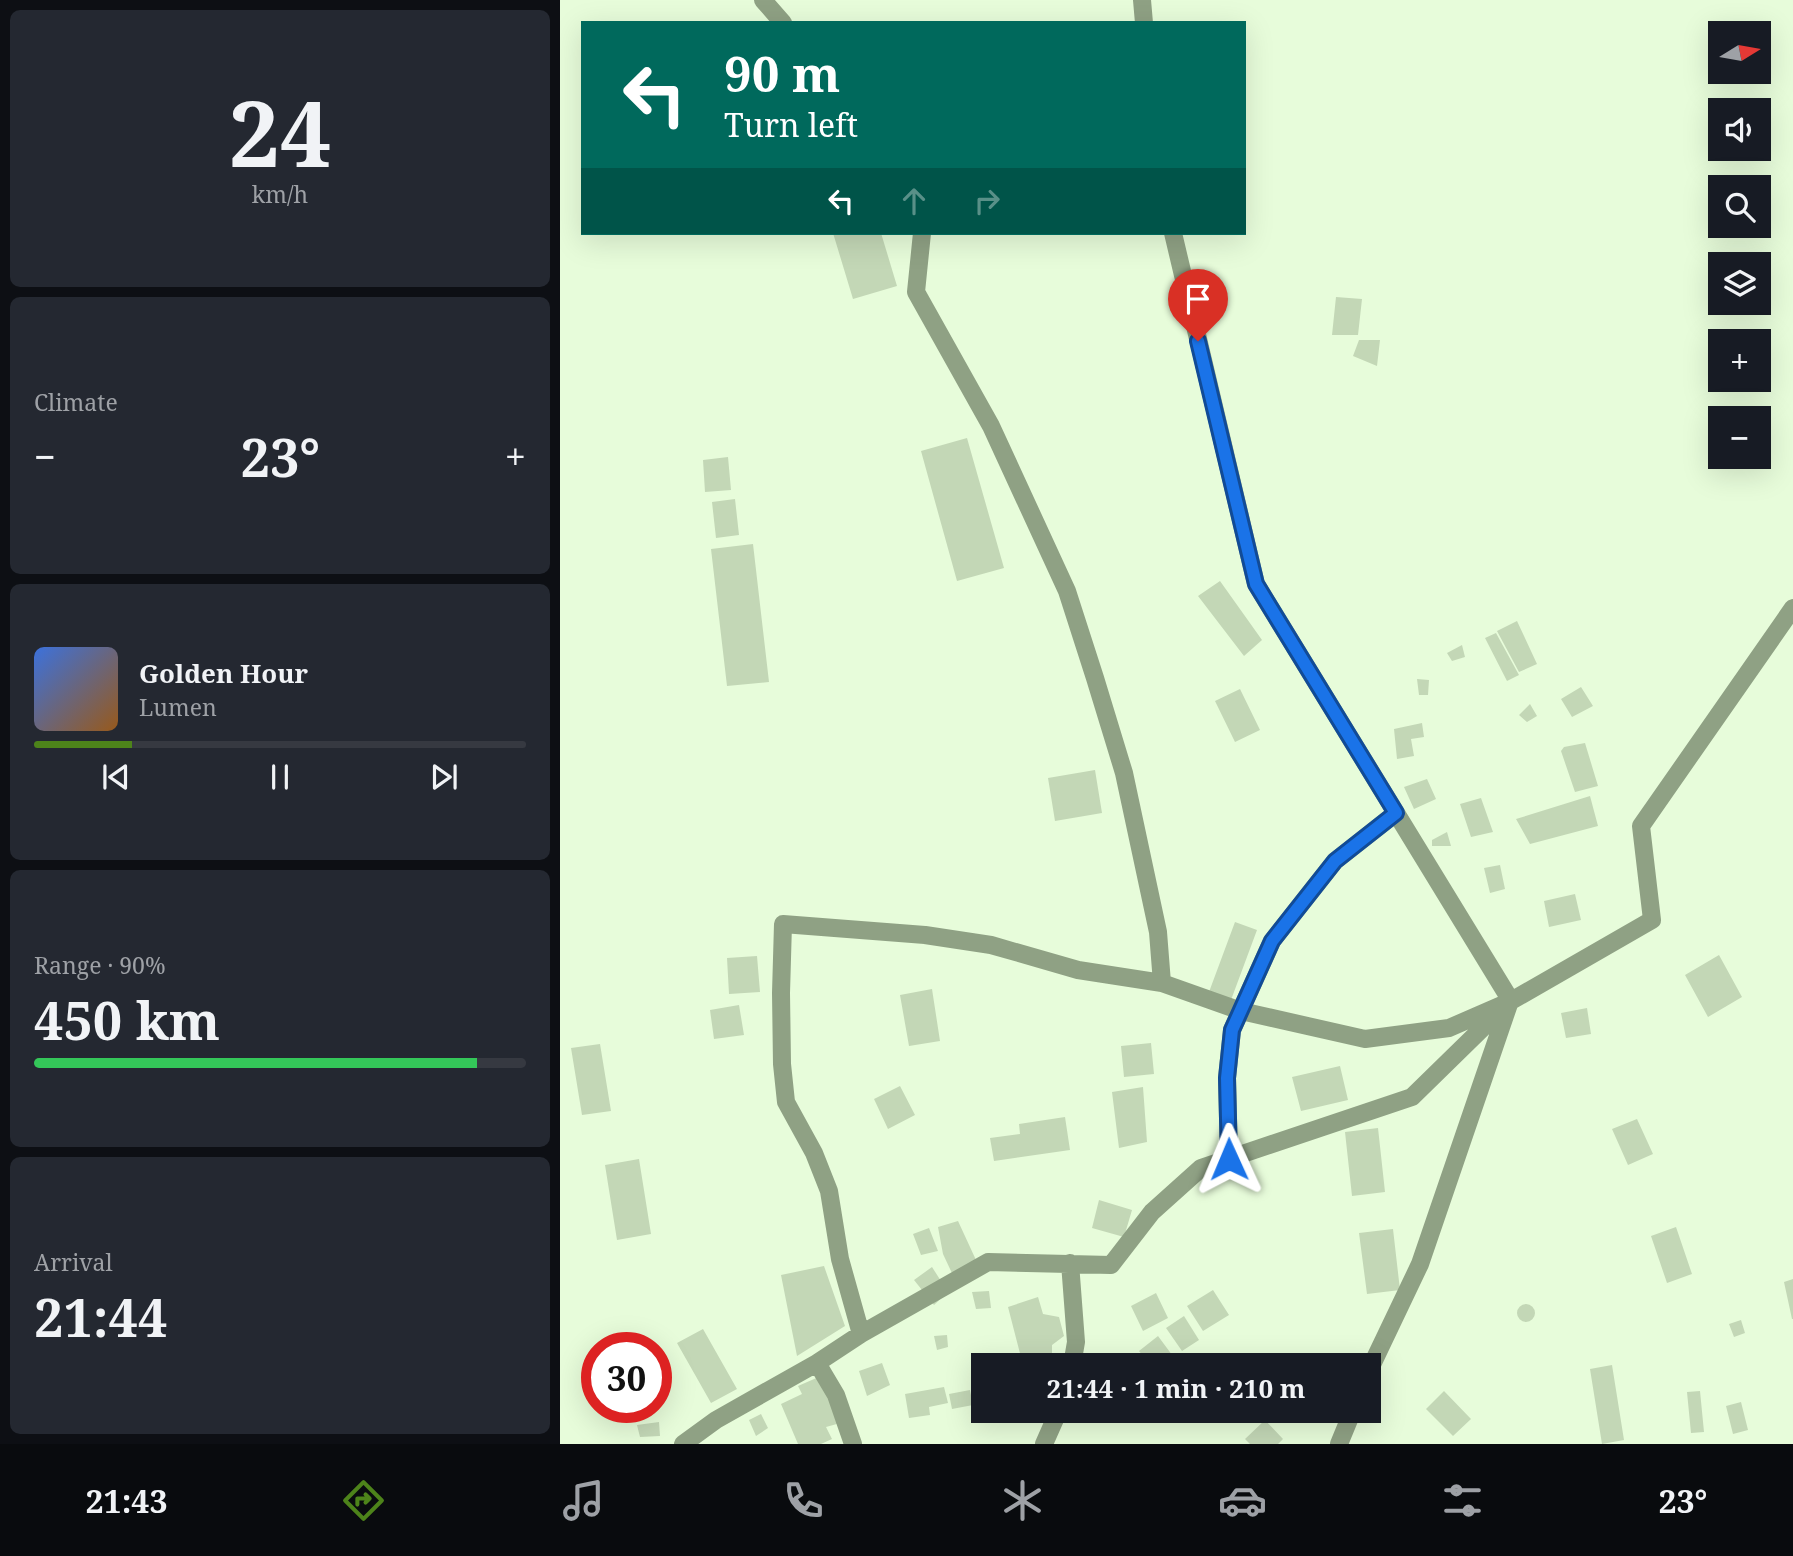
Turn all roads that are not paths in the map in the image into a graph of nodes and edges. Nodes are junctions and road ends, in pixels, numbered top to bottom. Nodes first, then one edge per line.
1 (763, 0) edge
2 (1142, 0) edge
3 (781, 21) edge
4 (1144, 21) edge
5 (922, 235) edge
6 (1173, 235) edge
7 (1793, 608) edge
8 (1396, 813) junction
9 (1162, 983) junction
10 (1511, 1001) junction
11 (1241, 1011) junction
12 (1229, 1159) junction
13 (1070, 1263) junction
14 (861, 1334) junction
15 (1074, 1353) edge
16 (1378, 1353) edge
17 (817, 1363) junction
18 (1053, 1423) edge
19 (1348, 1423) edge
20 (683, 1444) edge
21 (853, 1444) edge
22 (1044, 1444) edge
23 (1339, 1444) edge

1 - 3 street
2 - 4 street
5 - 9 street
6 - 8 street
7 - 10 street
8 - 10 street
8 - 11 street
9 - 11 street
9 - 14 street
10 - 11 street
10 - 12 street
10 - 16 street
11 - 12 street
12 - 13 street
13 - 14 street
13 - 15 street
14 - 17 street
17 - 20 street
17 - 21 street
18 - 22 street
19 - 23 street

